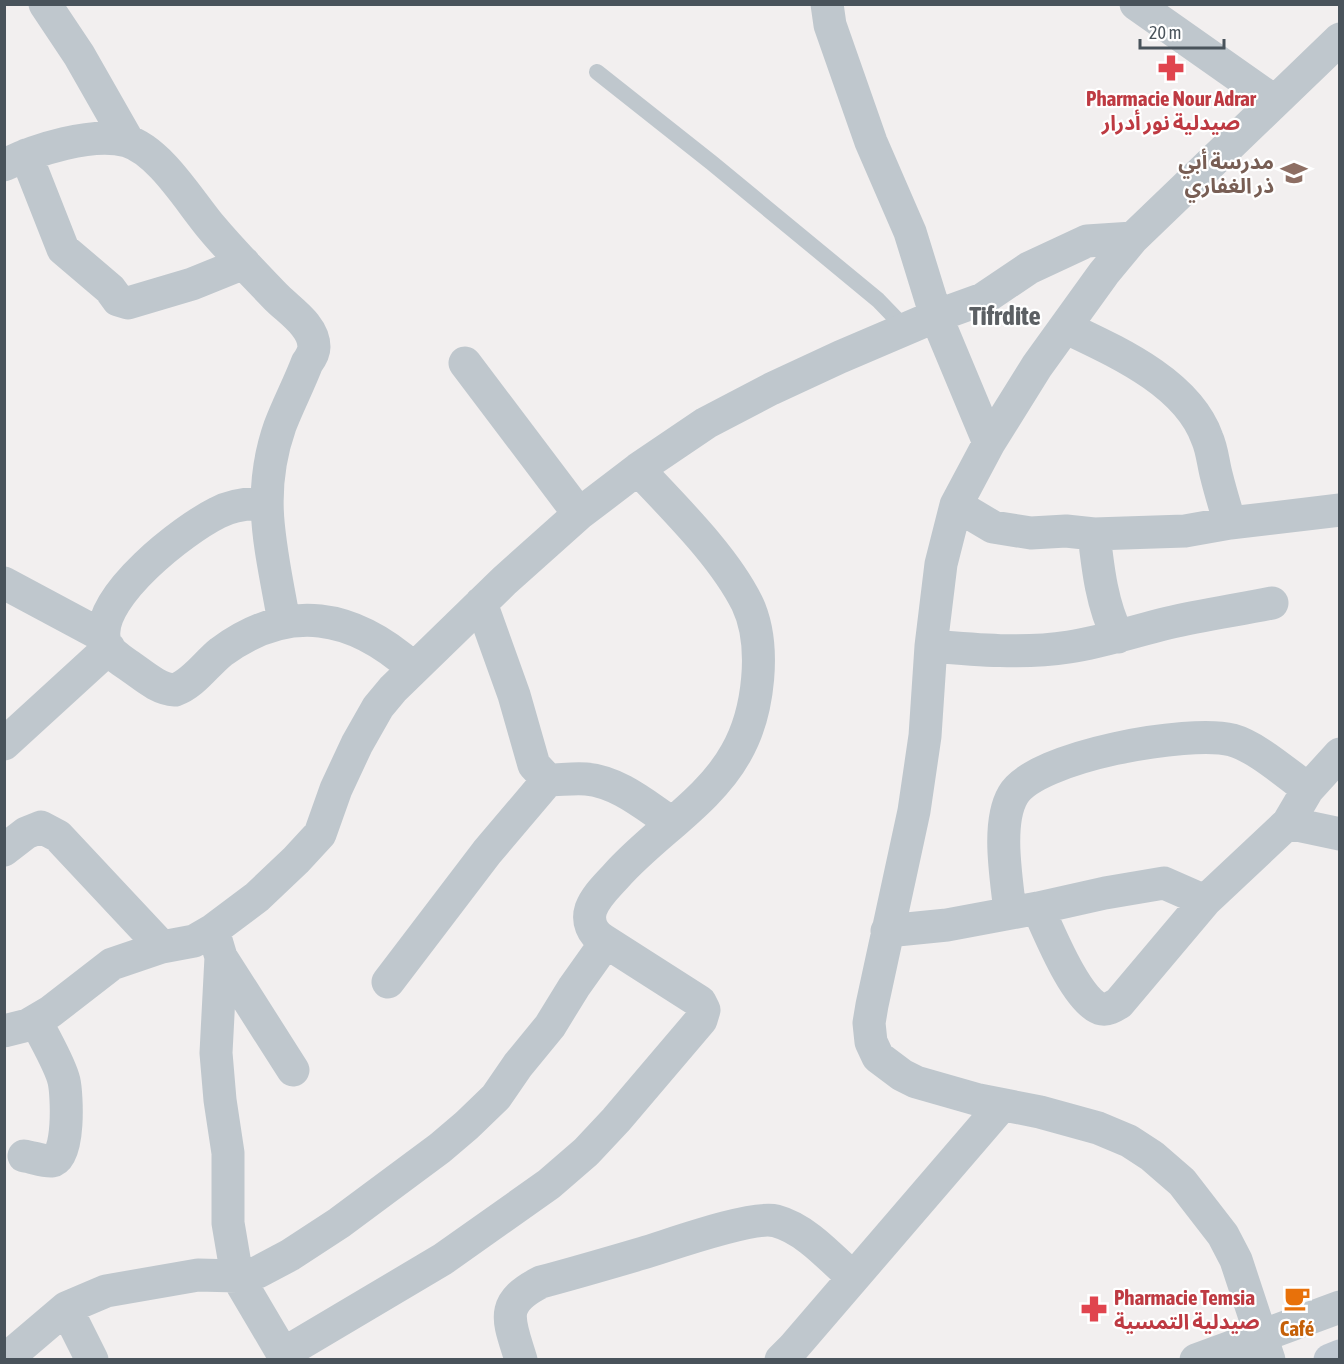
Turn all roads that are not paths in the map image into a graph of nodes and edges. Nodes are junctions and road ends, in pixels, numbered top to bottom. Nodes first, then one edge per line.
1 (45, 4) edge
2 (827, 4) edge
3 (1136, 4) edge
4 (1340, 39) edge
5 (597, 72) dead end
6 (1274, 101) junction
7 (128, 141) junction
8 (15, 160) edge
9 (1133, 238) junction
10 (244, 263) junction
11 (936, 316) junction
12 (1065, 327) junction
13 (906, 328) junction
14 (465, 363) dead end
15 (989, 443) junction
16 (638, 468) junction
17 (265, 504) junction
18 (956, 505) junction
19 (1340, 510) edge
20 (579, 514) junction
21 (1230, 523) junction
22 (1094, 534) junction
23 (4, 584) edge
24 (481, 603) junction
25 (1272, 603) dead end
26 (284, 622) junction
27 (1118, 637) junction
28 (106, 642) junction
29 (931, 646) junction
30 (413, 669) junction
31 (4, 744) edge
32 (1340, 754) edge
33 (548, 780) junction
34 (1308, 789) junction
35 (1288, 823) junction
36 (672, 824) junction
37 (1340, 834) edge
38 (4, 850) edge
39 (1205, 901) junction
40 (1024, 910) junction
41 (887, 931) junction
42 (606, 942) junction
43 (217, 943) junction
44 (162, 947) junction
45 (388, 982) dead end
46 (36, 1021) junction
47 (4, 1031) edge
48 (293, 1070) dead end
49 (1002, 1105) junction
50 (24, 1156) dead end
51 (237, 1276) junction
52 (853, 1278) junction
53 (1340, 1307) edge
54 (66, 1308) junction
55 (1266, 1347) edge
56 (1340, 1356) edge
57 (286, 1357) edge
58 (5, 1359) edge
59 (92, 1359) edge
60 (521, 1359) edge
61 (781, 1359) edge
62 (1196, 1359) edge
63 (1330, 1359) edge

1 - 7 street
2 - 11 street
3 - 6 street
4 - 6 street
5 - 13 lane
6 - 9 street
7 - 8 street
7 - 10 street
8 - 10 street
9 - 11 street
9 - 12 street
10 - 17 street
11 - 13 street
11 - 15 street
12 - 15 street
12 - 21 street
13 - 16 street
14 - 20 street
15 - 18 street
16 - 20 street
16 - 36 street
17 - 26 street
17 - 28 street
18 - 22 street
18 - 29 street
19 - 21 street
20 - 24 street
21 - 22 street
22 - 27 street
23 - 28 street
24 - 30 street
24 - 33 street
25 - 27 street
26 - 28 street
26 - 30 street
27 - 29 street
28 - 31 street
29 - 41 street
30 - 43 street
32 - 34 street
33 - 36 street
33 - 45 street
34 - 35 street
34 - 40 street
35 - 37 street
35 - 39 street
36 - 42 street
38 - 44 street
39 - 40 street
39 - 40 street
40 - 41 street
41 - 49 street
42 - 51 street
42 - 57 street
43 - 44 street
43 - 48 street
43 - 51 street
44 - 46 street
46 - 47 street
46 - 50 street
49 - 52 street
49 - 55 street
51 - 54 street
51 - 57 street
52 - 60 street
52 - 61 street
53 - 55 street
54 - 58 street
54 - 59 street
55 - 62 street
56 - 63 main road

